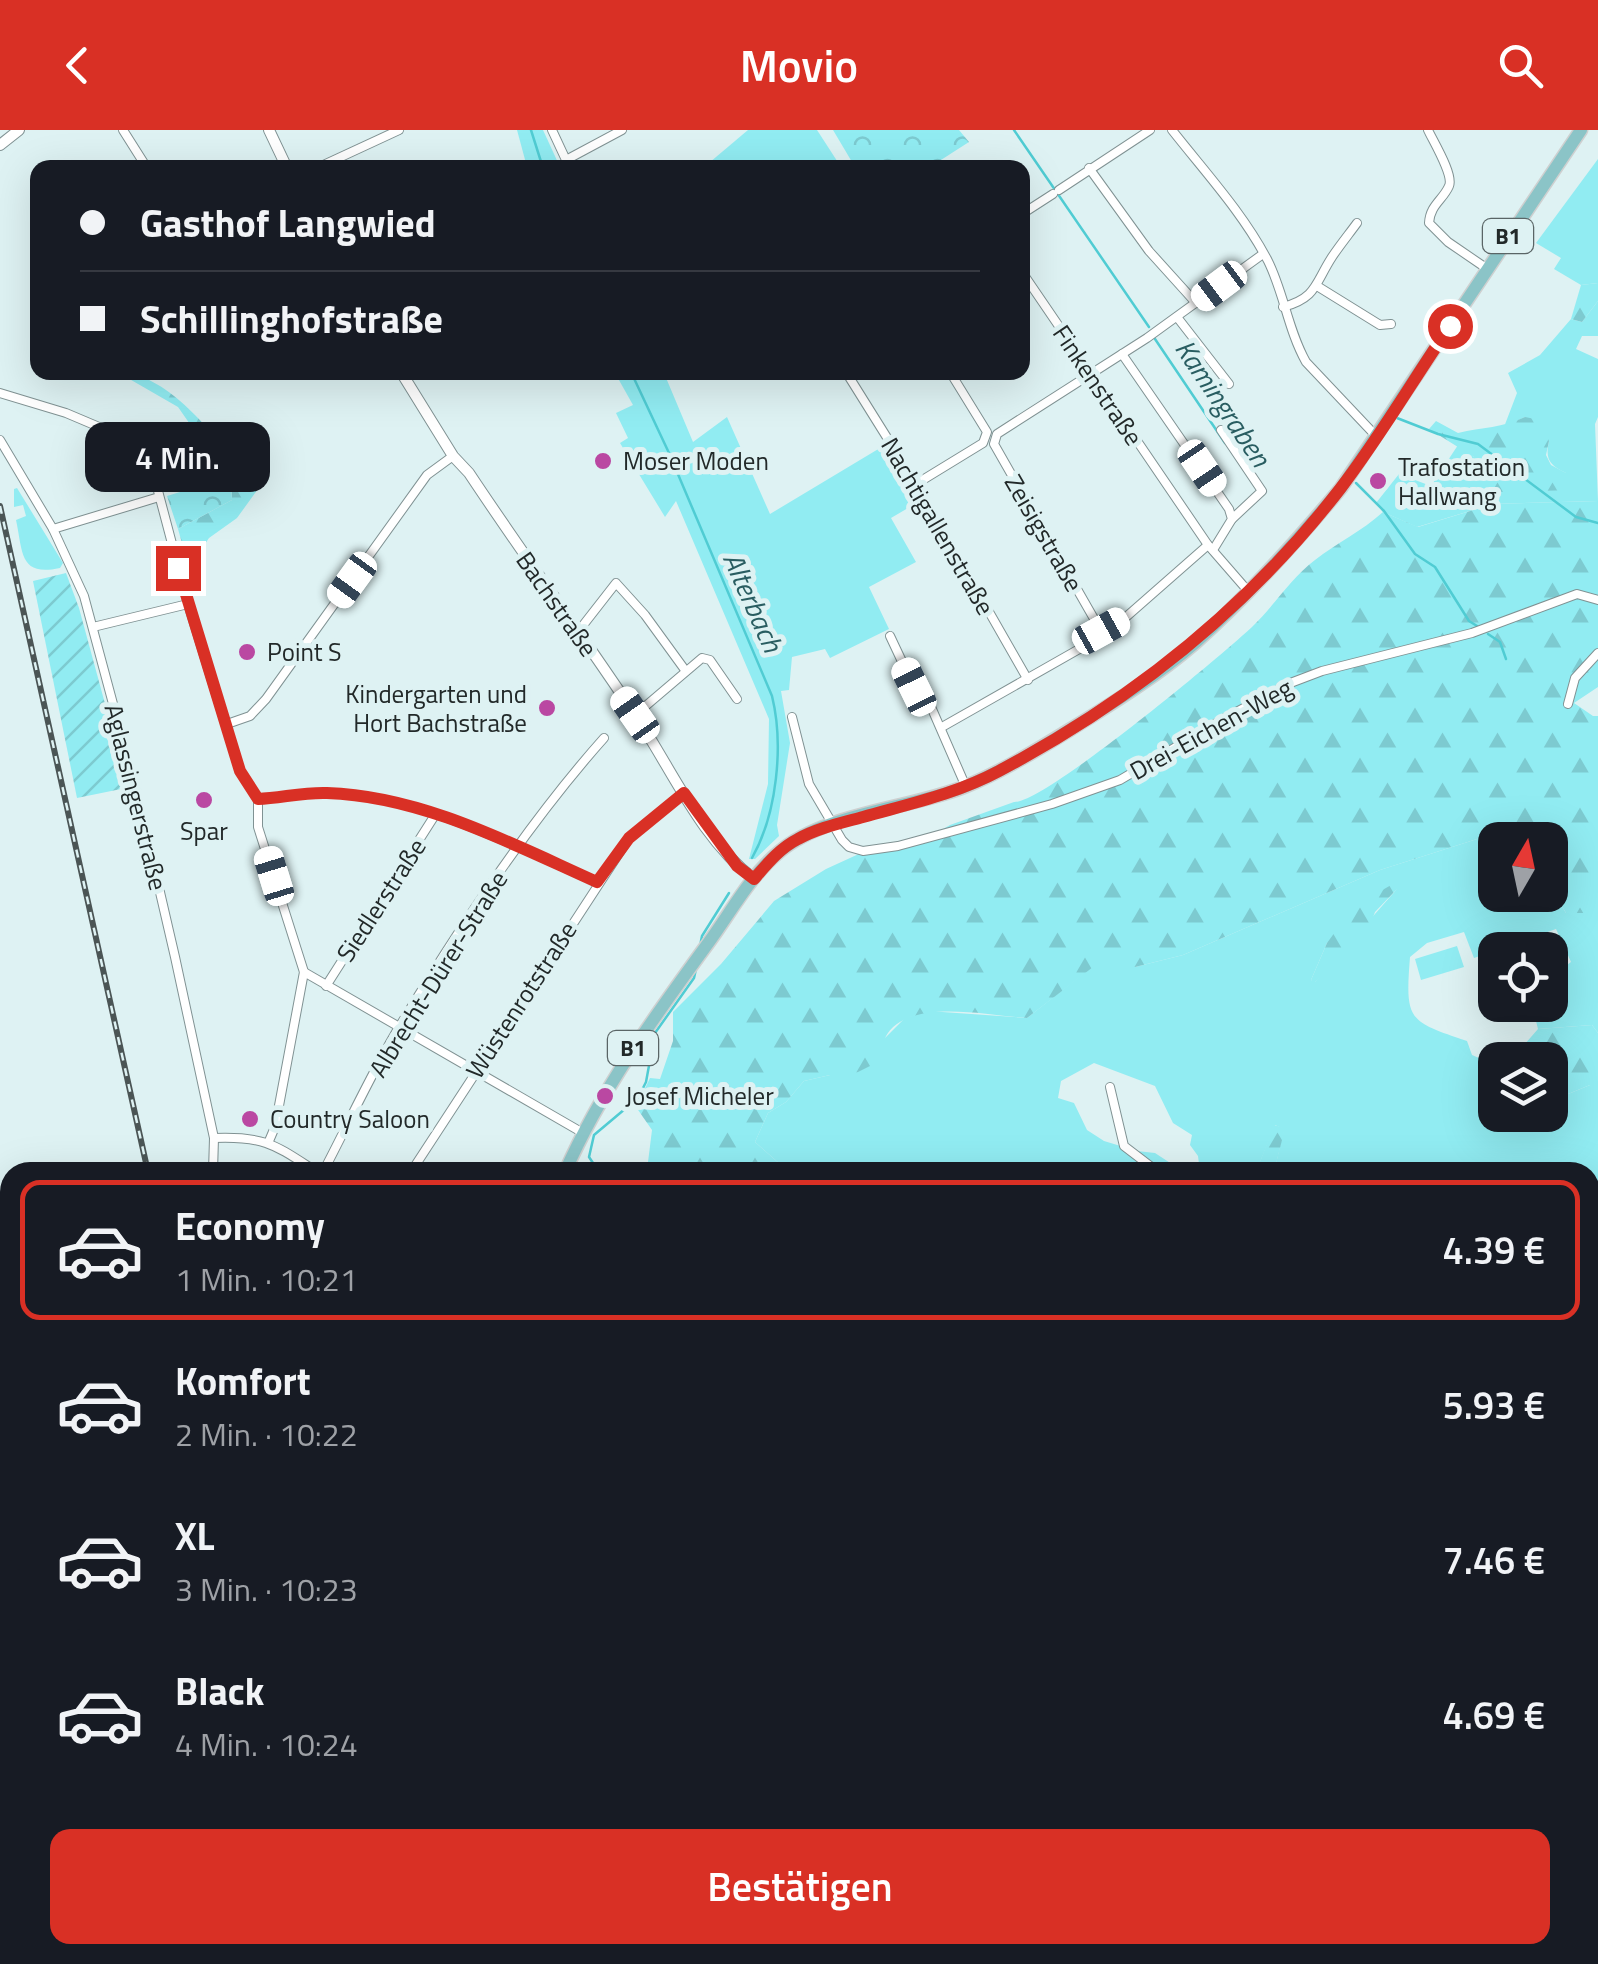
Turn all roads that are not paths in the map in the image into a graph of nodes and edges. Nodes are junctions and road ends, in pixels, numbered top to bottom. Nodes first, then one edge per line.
1 (19, 130) edge
2 (123, 130) edge
3 (269, 130) edge
4 (399, 130) edge
5 (552, 130) edge
6 (622, 130) edge
7 (1150, 130) edge
8 (1172, 130) edge
9 (1428, 130) edge
10 (1580, 130) edge
11 (0, 145) edge
12 (142, 160) edge
13 (283, 160) edge
14 (334, 160) edge
15 (1089, 168) junction
16 (1030, 209) edge
17 (1357, 223) dead end
18 (1264, 254) junction
19 (1486, 268) junction
20 (1030, 284) edge
21 (1317, 286) junction
22 (1196, 303) junction
23 (1283, 307) junction
24 (1178, 316) junction
25 (1392, 324) dead end
26 (1122, 354) junction
27 (1090, 375) junction
28 (406, 380) edge
29 (851, 380) edge
30 (955, 380) edge
31 (1230, 384) dead end
32 (0, 392) edge
33 (1221, 430) dead end
34 (1376, 436) junction
35 (0, 440) edge
36 (453, 456) junction
37 (916, 484) junction
38 (160, 497) junction
39 (1232, 519) junction
40 (54, 529) junction
41 (1210, 548) junction
42 (1248, 590) junction
43 (1598, 600) edge
44 (188, 604) junction
45 (92, 628) junction
46 (1101, 631) junction
47 (577, 633) junction
48 (890, 636) dead end
49 (1598, 653) edge
50 (685, 670) junction
51 (1028, 680) junction
52 (737, 699) dead end
53 (1568, 704) dead end
54 (635, 715) junction
55 (792, 717) dead end
56 (227, 724) junction
57 (942, 727) junction
58 (604, 738) dead end
59 (966, 786) junction
60 (684, 793) junction
61 (258, 799) junction
62 (436, 815) junction
63 (832, 826) junction
64 (518, 848) junction
65 (754, 879) junction
66 (597, 882) junction
67 (304, 972) junction
68 (326, 986) junction
69 (399, 1026) junction
70 (476, 1070) junction
71 (1110, 1087) dead end
72 (582, 1133) junction
73 (214, 1138) junction
74 (269, 1141) junction
75 (213, 1162) edge
76 (304, 1162) edge
77 (325, 1162) edge
78 (417, 1162) edge
79 (569, 1162) edge
80 (1145, 1162) edge

1 - 11 street
2 - 12 street
3 - 13 street
4 - 14 street
5 - 6 street
7 - 15 street
8 - 18 street
9 - 19 street
10 - 19 main road, B1
15 - 16 street
15 - 22 street
17 - 21 street
18 - 22 street
18 - 23 street
19 - 34 main road, B1
20 - 27 street, Finkenstraße
21 - 23 street
21 - 25 street
22 - 24 street
23 - 34 street
24 - 26 street
24 - 31 street
26 - 27 street
26 - 39 street
27 - 41 street, Finkenstraße
27 - 46 street, Zeisigstraße
28 - 36 street, Bachstraße
29 - 37 street, Nachtigallenstraße
30 - 37 street
32 - 38 street
33 - 39 street
34 - 42 main road, B1
35 - 40 street, Aglassingerstraße
36 - 47 street, Bachstraße
36 - 56 street
37 - 51 street, Nachtigallenstraße
38 - 40 street
38 - 44 street
39 - 41 street
40 - 45 street, Aglassingerstraße
41 - 42 street, Finkenstraße
41 - 46 street
42 - 59 main road, B1
43 - 63 street, Drei-Eichen-Weg
44 - 45 street
44 - 56 street
45 - 73 street, Aglassingerstraße
46 - 51 street
47 - 50 street
47 - 54 street, Bachstraße
48 - 57 street
49 - 53 street
50 - 52 street
50 - 54 street
51 - 57 street
54 - 60 street, Bachstraße
55 - 63 street
56 - 61 street
57 - 59 street
58 - 64 street, Albrecht-Dürer-Straße
59 - 63 main road, B1
60 - 65 street, Bachstraße
60 - 66 street, Wüstenrotstraße
61 - 62 street
61 - 67 street
62 - 64 street
62 - 68 street, Siedlerstraße
63 - 65 main road, B1
64 - 66 street
64 - 69 street, Albrecht-Dürer-Straße
65 - 72 main road, B1
66 - 70 street, Wüstenrotstraße
67 - 68 street
67 - 74 street
68 - 69 street
69 - 70 street
69 - 77 street, Albrecht-Dürer-Straße
70 - 72 street
70 - 78 street, Wüstenrotstraße
71 - 80 street
72 - 79 main road, B1
73 - 74 street
73 - 75 street, Aglassingerstraße
74 - 76 street

